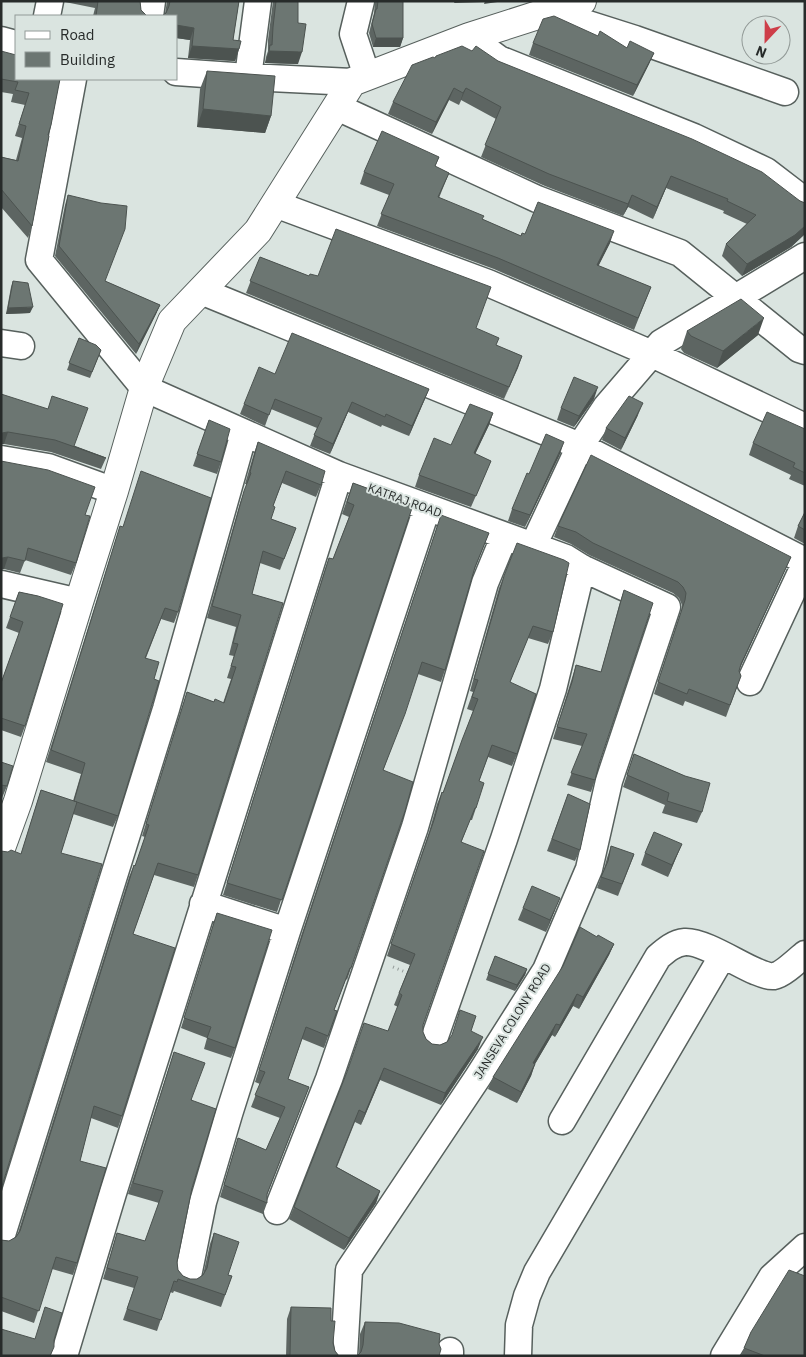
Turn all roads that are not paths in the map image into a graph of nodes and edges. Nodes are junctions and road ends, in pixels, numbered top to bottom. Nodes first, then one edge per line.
1 (50, 1) edge
2 (152, 1) edge
3 (258, 1) edge
4 (361, 1) edge
5 (582, 1) edge
6 (550, 12) junction
7 (47, 15) edge
8 (150, 15) edge
9 (469, 37) junction
10 (1, 40) edge
11 (15, 44) edge
12 (178, 72) edge
13 (248, 78) junction
14 (360, 79) junction
15 (73, 80) edge
16 (785, 92) dead end
17 (337, 107) junction
18 (805, 201) edge
19 (275, 204) junction
20 (805, 256) edge
21 (201, 291) junction
22 (735, 298) junction
23 (805, 352) edge
24 (652, 354) junction
25 (144, 388) junction
26 (805, 427) edge
27 (244, 433) junction
28 (580, 446) junction
29 (1, 459) edge
30 (339, 475) junction
31 (114, 491) junction
32 (427, 508) junction
33 (504, 537) junction
34 (533, 546) junction
35 (805, 563) edge
36 (582, 568) junction
37 (1, 584) edge
38 (79, 602) junction
39 (667, 607) joint
40 (750, 682) dead end
41 (1, 848) edge
42 (203, 904) junction
43 (287, 931) junction
44 (805, 954) edge
45 (724, 955) junction
46 (434, 1042) edge
47 (562, 1122) dead end
48 (277, 1211) dead end
49 (1, 1238) edge
50 (799, 1262) edge
51 (188, 1276) edge
52 (64, 1356) edge
53 (344, 1356) edge
54 (518, 1356) edge
55 (724, 1356) edge

1 - 7 street
2 - 8 street
3 - 13 street
4 - 14 street
5 - 6 street
6 - 9 street
6 - 16 street
9 - 14 street
9 - 18 street
10 - 11 street
12 - 13 street
13 - 14 street
14 - 17 street
15 - 25 street
17 - 19 street
17 - 22 street
19 - 21 street
19 - 24 street
20 - 22 street
21 - 25 street
21 - 28 street
22 - 23 street
22 - 24 street
24 - 26 street
24 - 28 street
25 - 27 street, KATRAJ ROAD
25 - 31 street
27 - 30 street, KATRAJ ROAD
27 - 49 street
28 - 34 street
28 - 35 street
29 - 31 street
30 - 32 street, KATRAJ ROAD
30 - 42 street
31 - 38 street
32 - 33 street, KATRAJ ROAD
32 - 43 street
33 - 34 street, KATRAJ ROAD
33 - 48 street
34 - 36 street, KATRAJ ROAD
35 - 40 street
36 - 39 street, KATRAJ ROAD
36 - 46 street
37 - 38 street
38 - 41 street
39 - 53 street, JANSEVA COLONY ROAD
42 - 43 street
42 - 52 street
43 - 51 street
44 - 45 street
45 - 47 street
45 - 54 street
50 - 55 street

